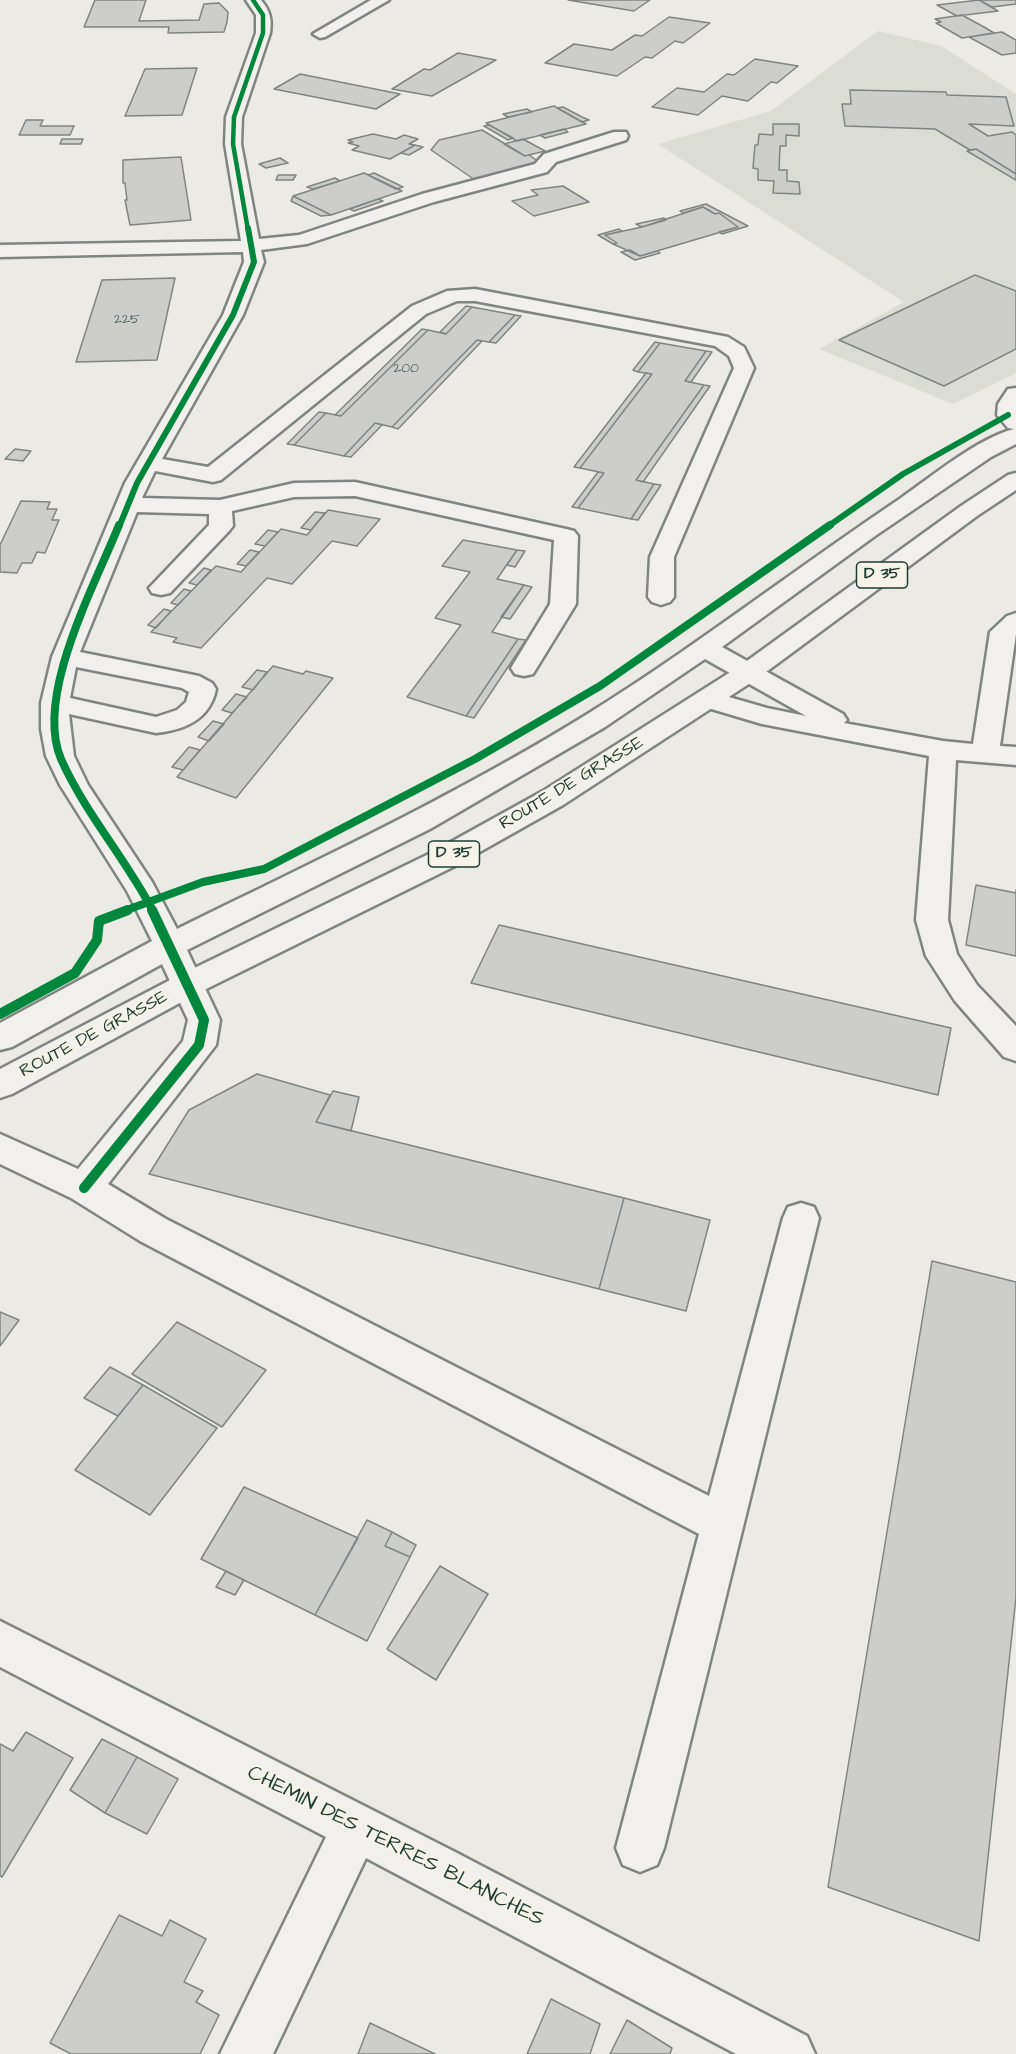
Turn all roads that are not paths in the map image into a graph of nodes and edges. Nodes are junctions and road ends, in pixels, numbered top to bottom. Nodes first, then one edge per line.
1 (253, 0) edge
2 (382, 0) edge
3 (320, 34) dead end
4 (620, 136) dead end
5 (574, 169) dead end
6 (334, 249) dead end
7 (0, 251) edge
8 (259, 256) junction
9 (1016, 394) edge
10 (1016, 423) edge
11 (1016, 435) edge
12 (149, 463) junction
13 (1016, 480) edge
14 (128, 506) junction
15 (220, 507) junction
16 (161, 588) dead end
17 (661, 597) dead end
18 (1016, 621) edge
19 (704, 648) junction
20 (65, 657) junction
21 (524, 668) dead end
22 (750, 672) junction
23 (708, 699) junction
24 (55, 703) junction
25 (858, 733) junction
26 (943, 750) junction
27 (985, 754) junction
28 (1016, 756) edge
29 (165, 937) junction
30 (187, 985) junction
31 (0, 1038) edge
32 (1016, 1048) edge
33 (0, 1085) edge
34 (0, 1148) edge
35 (84, 1188) junction
36 (801, 1218) dead end
37 (723, 1525) junction
38 (0, 1643) edge
39 (356, 1827) junction
40 (640, 1848) dead end
41 (246, 2054) edge
42 (789, 2054) edge

1 - 8 street
2 - 3 street
4 - 8 street
5 - 6 street
7 - 8 street
8 - 12 street
9 - 10 street
11 - 19 street
12 - 14 street
12 - 17 street
13 - 22 street, ROUTE DE GRASSE / D 35
14 - 15 street
14 - 20 street
15 - 16 street
15 - 21 street
18 - 27 street
19 - 22 street
19 - 29 street
20 - 24 street
20 - 24 street
22 - 23 street, ROUTE DE GRASSE / D 35
22 - 25 street
23 - 25 street
23 - 30 street, ROUTE DE GRASSE / D 35
24 - 29 street
25 - 26 street
26 - 27 street
26 - 32 street
27 - 28 street
29 - 30 street
29 - 31 street
30 - 33 street, ROUTE DE GRASSE / D 35
30 - 35 street
34 - 35 street
35 - 37 street
36 - 37 street
37 - 40 street
38 - 39 street, CHEMIN DES TERRES BLANCHES
39 - 41 street
39 - 42 street, CHEMIN DES TERRES BLANCHES

